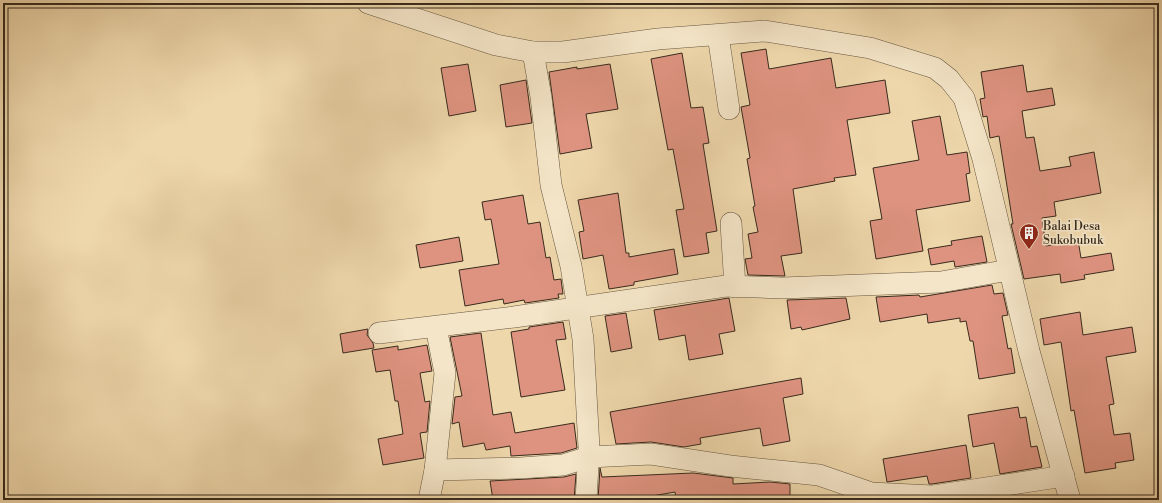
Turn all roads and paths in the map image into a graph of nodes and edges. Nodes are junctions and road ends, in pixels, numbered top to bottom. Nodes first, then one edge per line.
1 (368, 3) edge
2 (718, 35) junction
3 (533, 52) junction
4 (729, 109) dead end
5 (731, 223) dead end
6 (1009, 270) junction
7 (735, 287) junction
8 (577, 307) junction
9 (436, 327) junction
10 (378, 333) dead end
11 (589, 457) junction
12 (435, 470) junction
13 (1064, 476) junction
14 (429, 500) edge
15 (586, 500) edge
16 (1070, 500) edge

1 - 3 street
2 - 3 street
2 - 4 street
2 - 6 street
3 - 8 street
5 - 7 street
6 - 7 street
6 - 13 street
7 - 8 street
8 - 9 street
8 - 11 street
9 - 10 street
9 - 12 street
11 - 12 street
11 - 13 street
11 - 15 street
12 - 14 street
13 - 16 street

